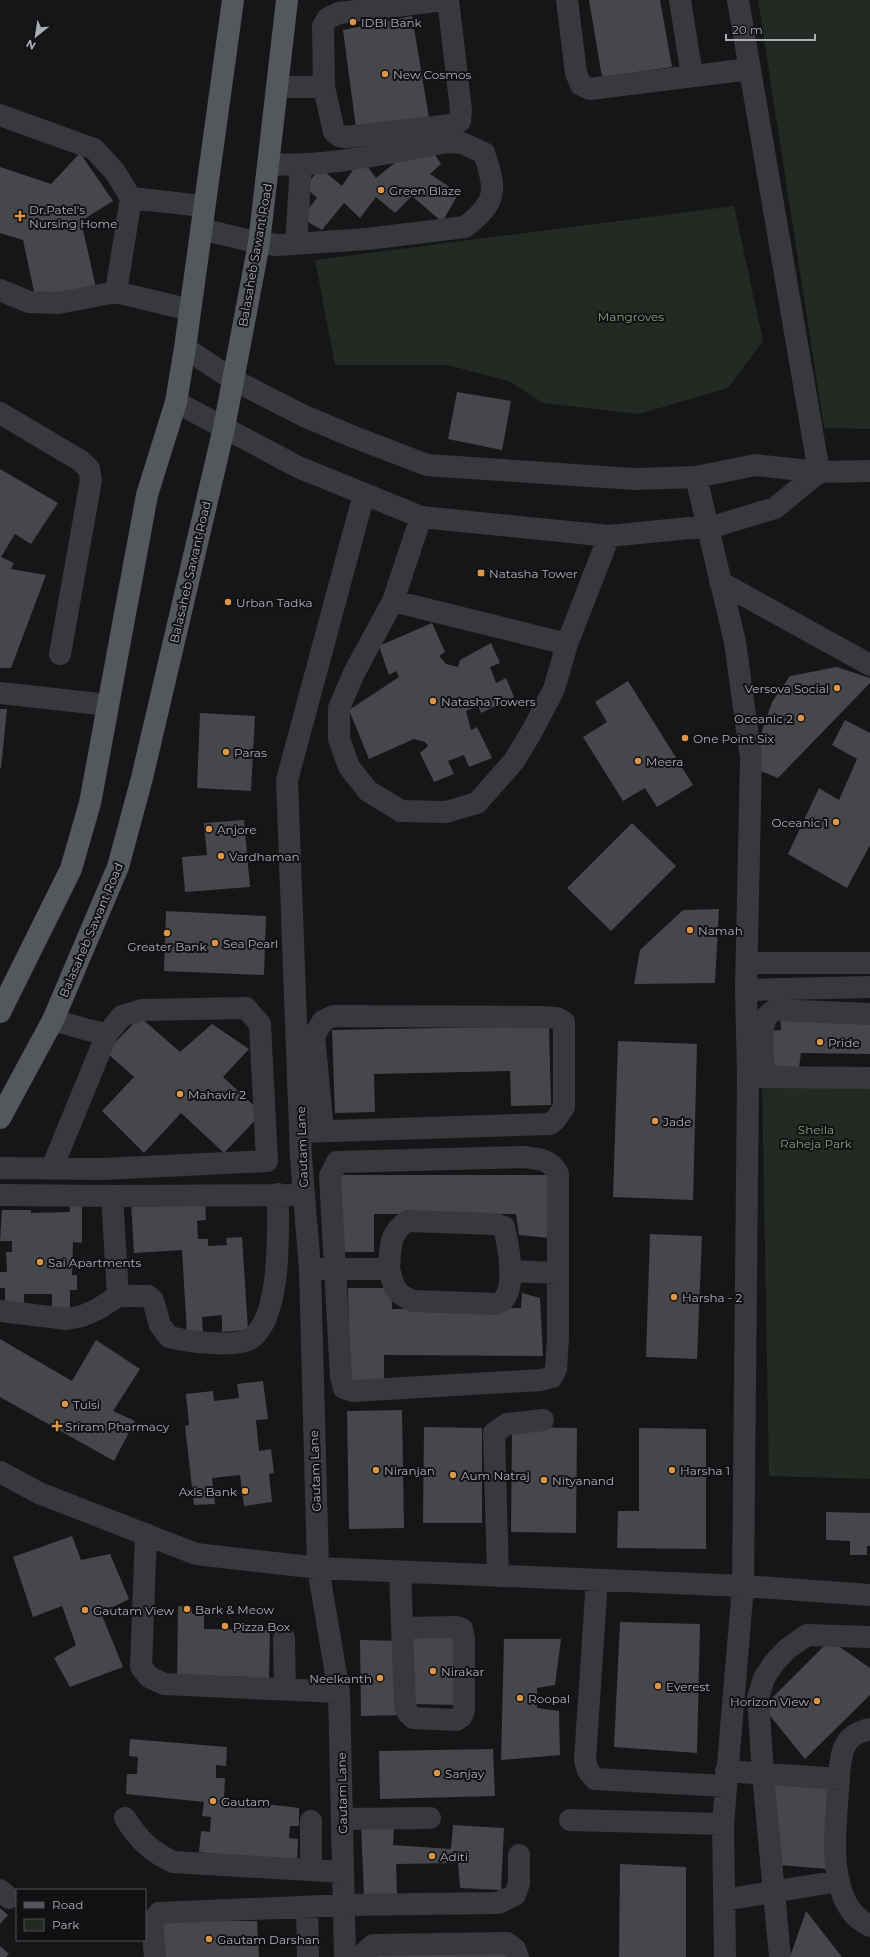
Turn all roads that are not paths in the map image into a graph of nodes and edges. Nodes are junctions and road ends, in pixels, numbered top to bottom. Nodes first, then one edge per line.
1 (233, 0) edge
2 (287, 0) edge
3 (444, 0) edge
4 (448, 0) edge
5 (567, 0) edge
6 (680, 0) edge
7 (738, 0) edge
8 (750, 69) junction
9 (692, 76) junction
10 (324, 87) junction
11 (278, 88) junction
12 (0, 115) edge
13 (269, 164) junction
14 (301, 164) junction
15 (131, 198) junction
16 (204, 206) junction
17 (201, 229) junction
18 (259, 243) junction
19 (296, 244) junction
20 (0, 290) edge
21 (116, 292) junction
22 (190, 310) junction
23 (185, 348) junction
24 (232, 379) junction
25 (176, 402) junction
26 (0, 413) edge
27 (224, 428) junction
28 (870, 471) edge
29 (819, 472) junction
30 (696, 477) junction
31 (364, 494) junction
32 (421, 517) junction
33 (707, 526) junction
34 (609, 536) junction
35 (720, 582) junction
36 (393, 601) junction
37 (567, 644) junction
38 (60, 654) dead end
39 (870, 665) edge
40 (0, 693) edge
41 (108, 705) junction
42 (747, 963) junction
43 (870, 963) edge
44 (870, 988) edge
45 (746, 990) junction
46 (0, 1012) edge
47 (870, 1014) edge
48 (53, 1020) junction
49 (107, 1034) junction
50 (756, 1077) junction
51 (870, 1078) edge
52 (0, 1118) edge
53 (323, 1131) junction
54 (301, 1132) junction
55 (301, 1158) junction
56 (267, 1160) junction
57 (0, 1168) edge
58 (52, 1168) junction
59 (278, 1194) junction
60 (304, 1194) junction
61 (0, 1195) edge
62 (112, 1196) junction
63 (310, 1269) junction
64 (335, 1269) junction
65 (388, 1269) junction
66 (510, 1271) junction
67 (557, 1273) junction
68 (118, 1296) junction
69 (0, 1311) edge
70 (543, 1420) dead end
71 (0, 1472) edge
72 (146, 1534) junction
73 (318, 1568) junction
74 (400, 1572) junction
75 (498, 1576) junction
76 (597, 1580) junction
77 (743, 1586) junction
78 (870, 1595) edge
79 (403, 1628) junction
80 (870, 1637) edge
81 (284, 1638) dead end
82 (285, 1689) junction
83 (339, 1692) junction
84 (870, 1729) edge
85 (763, 1774) junction
86 (725, 1779) junction
87 (839, 1779) junction
88 (125, 1818) dead end
89 (342, 1818) junction
90 (430, 1818) dead end
91 (570, 1820) dead end
92 (311, 1821) dead end
93 (723, 1824) junction
94 (519, 1855) dead end
95 (311, 1870) junction
96 (343, 1872) junction
97 (839, 1881) junction
98 (775, 1891) junction
99 (724, 1900) junction
100 (344, 1905) junction
101 (307, 1907) junction
102 (870, 1926) edge
103 (155, 1957) edge
104 (308, 1957) edge
105 (345, 1957) edge
106 (366, 1957) edge
107 (518, 1957) edge
108 (726, 1957) edge
109 (780, 1957) edge

1 - 16 main road
2 - 11 main road, Balasaheb Sawant Road
3 - 10 street
4 - 10 street
5 - 9 street
6 - 9 street
7 - 8 street
8 - 9 street
8 - 29 street
10 - 11 street
11 - 13 main road, Balasaheb Sawant Road
12 - 15 street
13 - 14 street
13 - 18 main road, Balasaheb Sawant Road
14 - 19 street
14 - 19 street
15 - 16 street
15 - 21 street
16 - 17 main road
17 - 18 street
17 - 22 main road
18 - 19 street
18 - 24 main road, Balasaheb Sawant Road
20 - 21 street
21 - 22 street
22 - 23 main road
23 - 24 street
23 - 25 main road
24 - 27 main road, Balasaheb Sawant Road
24 - 30 street
25 - 27 street
25 - 41 main road
26 - 38 street
27 - 31 street
27 - 48 main road, Balasaheb Sawant Road
28 - 29 street
29 - 30 street
29 - 33 street
30 - 33 street
31 - 32 street
31 - 54 street, Gautam Lane
32 - 34 street
32 - 36 street
33 - 34 street
33 - 35 street
34 - 37 street
35 - 39 street
35 - 42 street
36 - 37 street
36 - 37 street
40 - 41 street
41 - 46 main road
42 - 43 street
42 - 45 street
44 - 45 street
45 - 50 street
47 - 50 street
48 - 49 street
48 - 52 main road, Balasaheb Sawant Road
49 - 56 street
49 - 58 street
50 - 51 street
50 - 77 street
53 - 53 street
53 - 54 street
54 - 55 street, Gautam Lane
55 - 56 street
55 - 60 street, Gautam Lane
56 - 58 street
57 - 58 street
59 - 60 street
59 - 62 street
59 - 68 street
60 - 63 street, Gautam Lane
61 - 62 street
62 - 68 street
63 - 64 street
63 - 73 street, Gautam Lane
64 - 65 street
64 - 67 street
64 - 67 street
65 - 66 street
65 - 66 street
66 - 67 street
68 - 69 street
70 - 75 street
71 - 72 street
72 - 73 street
72 - 82 street
73 - 74 street
73 - 83 street, Gautam Lane
74 - 75 street
74 - 79 street
75 - 76 street
76 - 77 street
76 - 86 street
77 - 78 street
77 - 86 street
79 - 79 street
80 - 85 street
81 - 82 street
82 - 83 street
83 - 89 street, Gautam Lane
84 - 87 street
85 - 86 street
85 - 87 street
85 - 98 street
86 - 93 street
87 - 97 street
88 - 95 street
89 - 90 street
89 - 96 street, Gautam Lane
91 - 93 street
92 - 95 street
93 - 99 street
94 - 100 street
95 - 96 street
96 - 100 street, Gautam Lane
97 - 98 street
97 - 102 street
98 - 99 street
98 - 109 street
99 - 108 street
100 - 101 street
100 - 105 street, Gautam Lane
101 - 103 street
101 - 104 street
106 - 107 street

